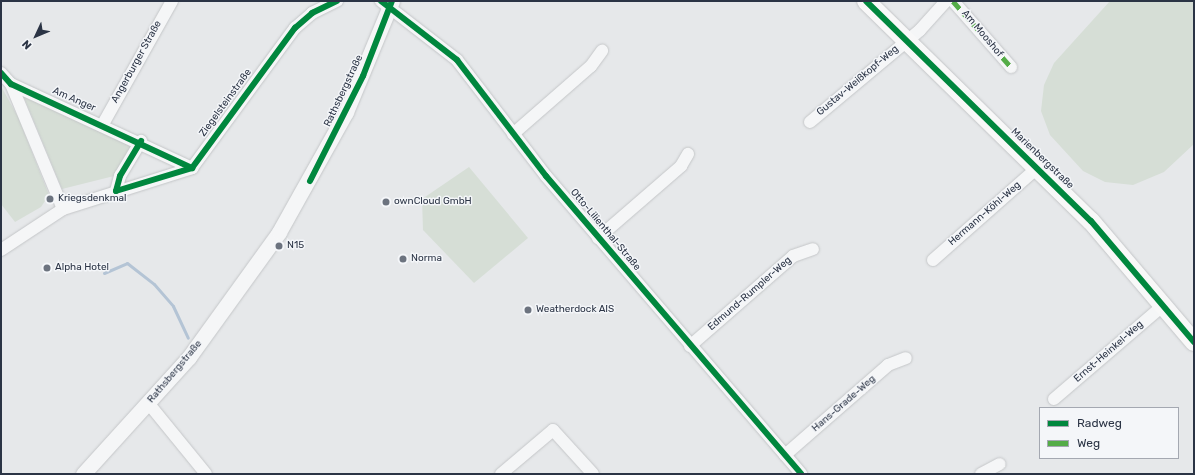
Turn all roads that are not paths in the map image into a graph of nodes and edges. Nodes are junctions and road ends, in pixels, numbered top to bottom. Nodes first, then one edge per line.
1 (172, 1) edge
2 (337, 1) edge
3 (866, 1) edge
4 (946, 1) edge
5 (953, 1) edge
6 (387, 3) edge
7 (906, 41) junction
8 (602, 51) dead end
9 (1011, 67) dead end
10 (1, 73) edge
11 (12, 84) junction
12 (810, 122) dead end
13 (103, 124) junction
14 (513, 134) junction
15 (141, 141) junction
16 (688, 154) dead end
17 (192, 168) junction
18 (1037, 168) junction
19 (116, 191) junction
20 (64, 209) junction
21 (598, 238) junction
22 (814, 249) dead end
23 (1, 250) edge
24 (933, 260) dead end
25 (1164, 304) junction
26 (1194, 342) edge
27 (690, 346) junction
28 (906, 358) dead end
29 (1054, 399) dead end
30 (149, 404) junction
31 (785, 455) junction
32 (1000, 464) dead end
33 (83, 474) edge
34 (206, 474) edge
35 (501, 474) edge
36 (593, 474) edge
37 (801, 474) edge
38 (981, 474) edge

1 - 13 street, Angerburger Straße
2 - 17 street, Ziegelsteinstraße
3 - 7 main road, Marienbergstraße
4 - 7 street
5 - 9 street, Am Mooshof
6 - 14 street, Otto-Lilienthal-Straße
6 - 30 street, Rathsbergstraße
7 - 12 street, Gustav-Weißkopf-Weg
7 - 18 main road, Marienbergstraße
8 - 14 street
10 - 11 street, Am Anger
11 - 13 street, Am Anger
11 - 20 street
13 - 15 street, Am Anger
14 - 21 street, Otto-Lilienthal-Straße
15 - 17 street, Am Anger
15 - 19 street
16 - 21 street
17 - 19 street
18 - 24 street, Hermann-Köhl-Weg
18 - 25 main road, Marienbergstraße
19 - 20 street
20 - 23 street
21 - 27 street, Otto-Lilienthal-Straße
22 - 27 street, Edmund-Rumpler-Weg
25 - 26 main road, Marienbergstraße
25 - 29 street, Ernst-Heinkel-Weg
27 - 31 street, Otto-Lilienthal-Straße
28 - 31 street, Hans-Grade-Weg
30 - 33 street, Rathsbergstraße
30 - 34 street
31 - 37 street, Otto-Lilienthal-Straße
32 - 38 street
35 - 36 street

